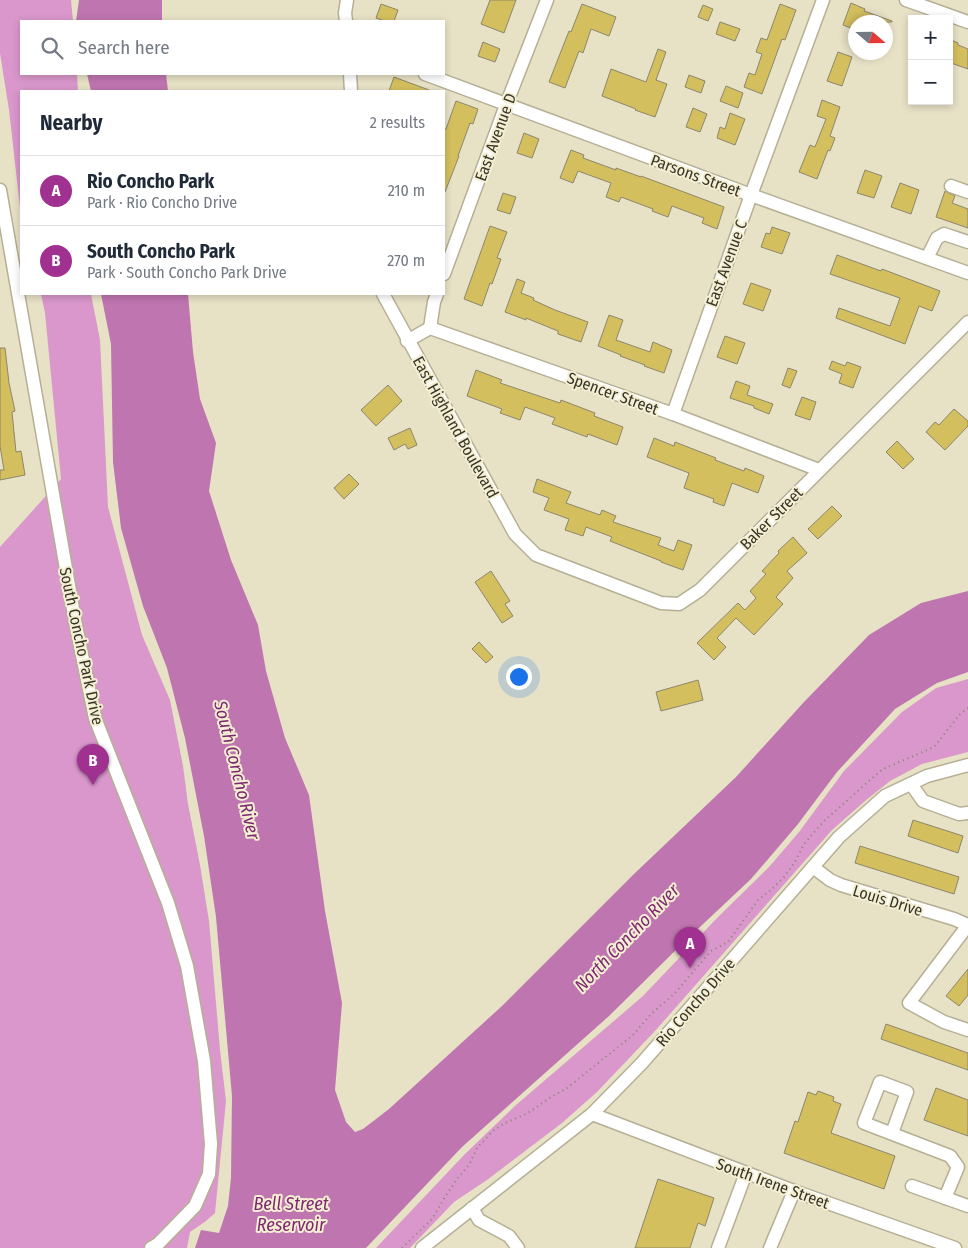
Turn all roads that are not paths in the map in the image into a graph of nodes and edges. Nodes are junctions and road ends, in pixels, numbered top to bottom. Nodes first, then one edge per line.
1 (347, 0) edge
2 (547, 0) edge
3 (824, 0) edge
4 (906, 0) edge
5 (346, 20) edge
6 (968, 22) edge
7 (350, 75) edge
8 (427, 75) edge
9 (351, 90) edge
10 (506, 105) junction
11 (951, 186) dead end
12 (0, 190) edge
13 (968, 192) edge
14 (751, 195) junction
15 (968, 242) edge
16 (927, 258) junction
17 (445, 271) edge
18 (968, 273) edge
19 (384, 295) edge
20 (436, 295) edge
21 (968, 322) edge
22 (430, 328) junction
23 (408, 341) junction
24 (673, 414) junction
25 (819, 470) junction
26 (536, 555) joint
27 (968, 764) edge
28 (911, 784) junction
29 (968, 813) edge
30 (813, 867) junction
31 (968, 925) edge
32 (968, 1030) edge
33 (592, 1114) junction
34 (892, 1133) dead end
35 (746, 1173) junction
36 (912, 1186) dead end
37 (794, 1192) junction
38 (945, 1198) junction
39 (968, 1206) edge
40 (472, 1208) junction
41 (151, 1248) edge
42 (422, 1248) edge
43 (518, 1248) edge
44 (718, 1248) edge
45 (770, 1248) edge
46 (955, 1248) edge

1 - 5 street
2 - 10 street, East Avenue D
3 - 14 street, East Avenue C
4 - 6 street
7 - 9 street
8 - 10 street, Parsons Street
10 - 14 street, Parsons Street
10 - 17 street, East Avenue D
11 - 13 street
12 - 41 street, South Concho Park Drive
14 - 16 street, Parsons Street
14 - 24 street, East Avenue C
15 - 16 street
16 - 18 street, Parsons Street
19 - 23 street, East Highland Boulevard
20 - 22 street
21 - 25 street, Baker Street
22 - 23 street
22 - 24 street, Spencer Street
23 - 26 street, East Highland Boulevard
24 - 25 street, Spencer Street
25 - 26 street, Baker Street
27 - 28 street, Rio Concho Drive
28 - 29 street
28 - 30 street, Rio Concho Drive
30 - 31 street, Louis Drive
30 - 33 street, Rio Concho Drive
31 - 32 street, Louis Drive
33 - 35 street, South Irene Street
33 - 40 street, Rio Concho Drive
34 - 38 street
35 - 37 street, South Irene Street
35 - 44 street
36 - 38 street
37 - 45 street
37 - 46 street, South Irene Street
38 - 39 street
40 - 42 street, Rio Concho Drive
40 - 43 street

